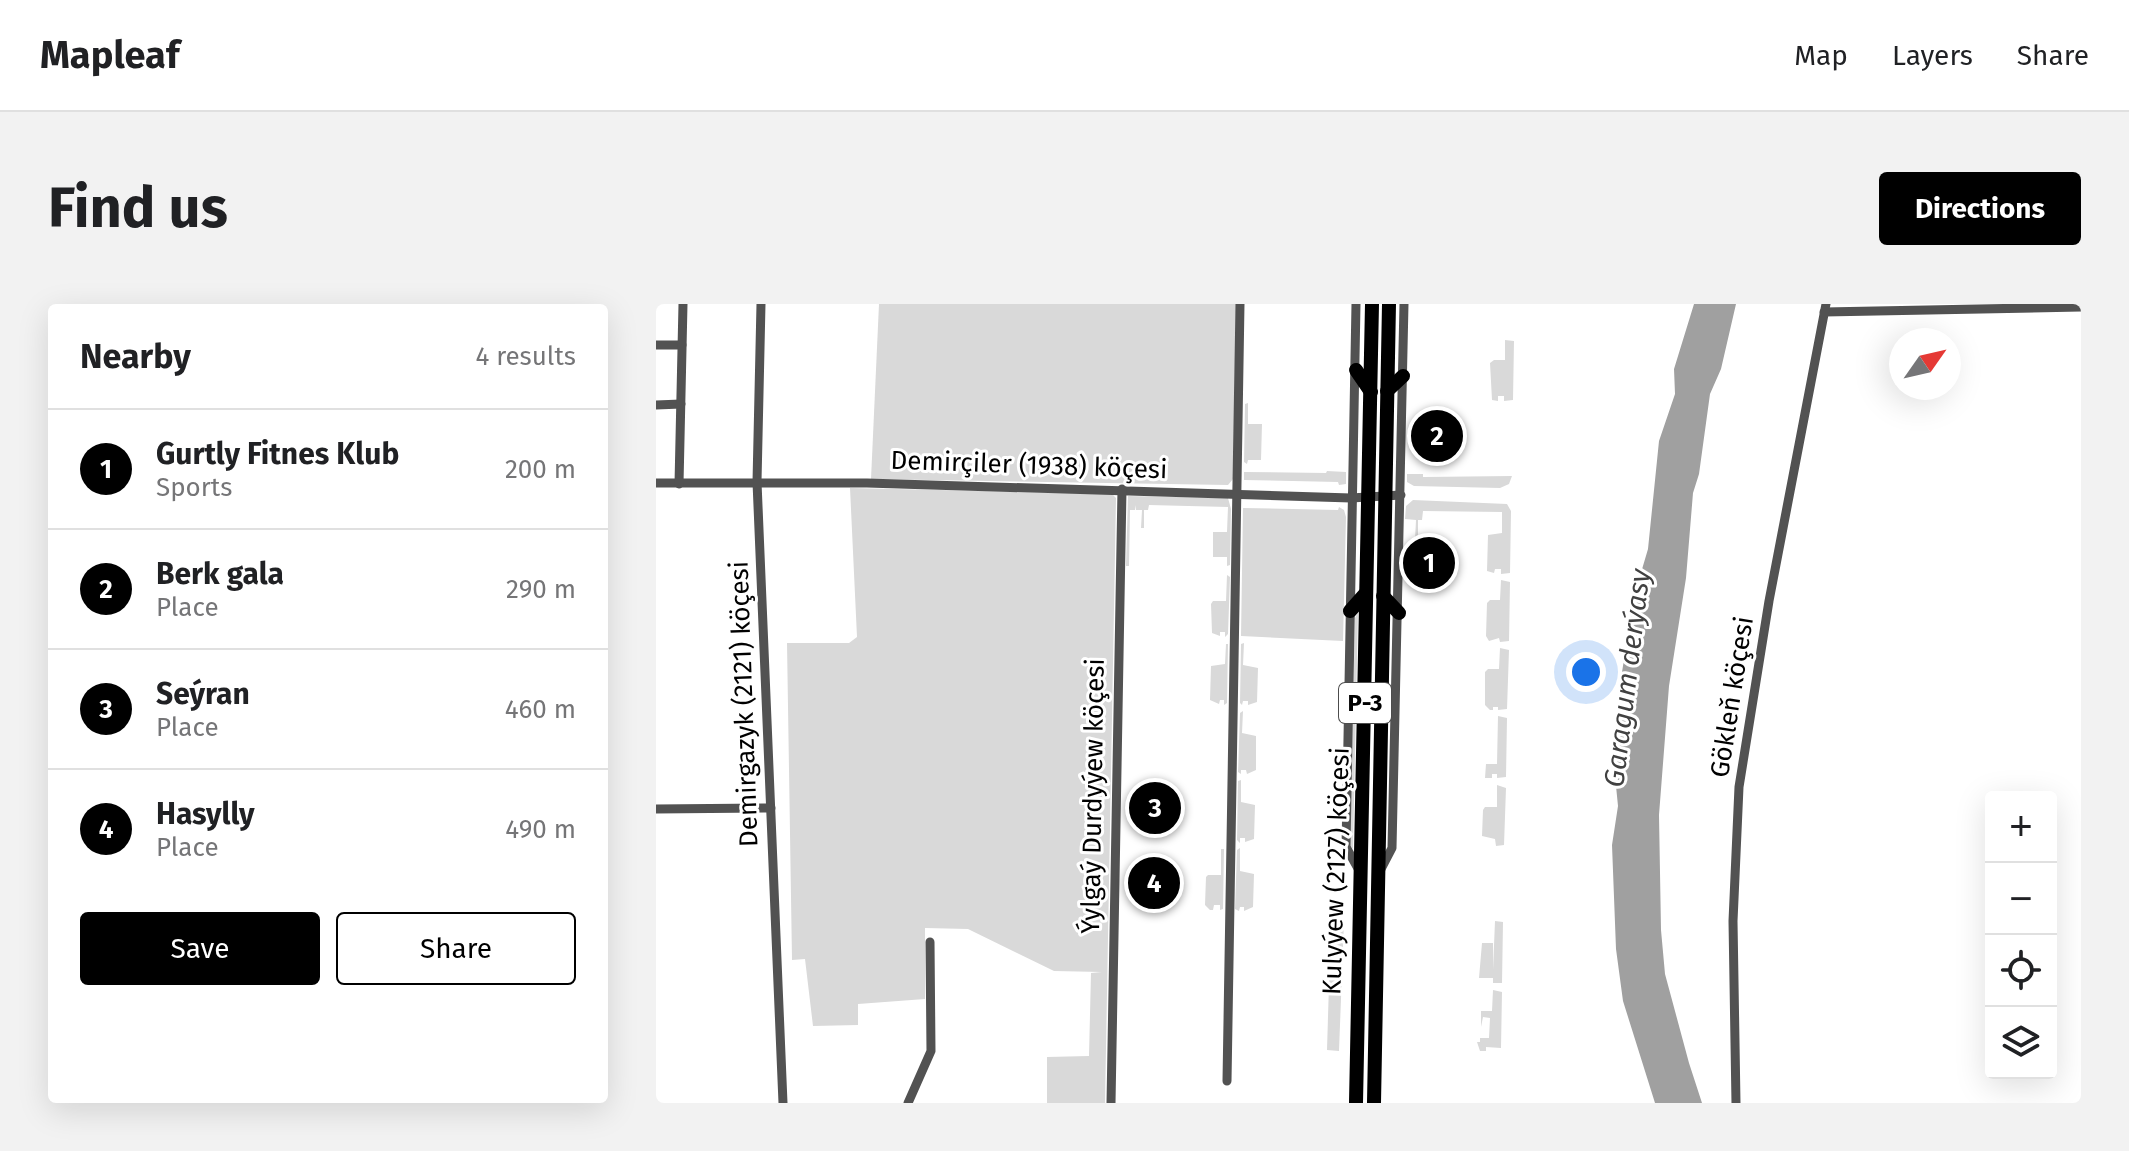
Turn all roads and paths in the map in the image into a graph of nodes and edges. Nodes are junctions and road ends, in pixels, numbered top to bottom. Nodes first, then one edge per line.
1 (683, 304) edge
2 (761, 304) edge
3 (1240, 304) edge
4 (1356, 304) edge
5 (1372, 304) edge
6 (1389, 304) edge
7 (1404, 304) edge
8 (2081, 307) edge
9 (1825, 308) edge
10 (656, 345) edge
11 (682, 345) junction
12 (1356, 370) junction
13 (1403, 376) junction
14 (1387, 391) junction
15 (1371, 392) junction
16 (681, 404) junction
17 (656, 405) edge
18 (757, 482) junction
19 (656, 483) edge
20 (679, 484) junction
21 (1122, 489) junction
22 (1237, 494) junction
23 (1401, 495) junction
24 (1385, 496) junction
25 (1359, 497) junction
26 (1366, 593) junction
27 (1383, 596) junction
28 (1350, 611) junction
29 (1399, 613) junction
30 (771, 808) junction
31 (656, 809) edge
32 (1360, 872) junction
33 (1378, 873) junction
34 (930, 942) dead end
35 (1227, 1081) dead end
36 (783, 1103) edge
37 (908, 1103) edge
38 (1111, 1103) edge
39 (1353, 1103) edge
40 (1375, 1103) edge
41 (1736, 1103) edge

1 - 11 street
2 - 18 street, Demirgazyk (2121) köçesi
3 - 22 street
4 - 12 street
5 - 15 highway, Kulyýew (2127) köçesi / P-3
6 - 14 highway, Kulyýew (2127) köçesi / P-3
7 - 13 street
8 - 9 street
9 - 41 street, Gökleň köçesi
10 - 11 street
11 - 16 street
12 - 15 highway
12 - 25 street
13 - 14 highway
13 - 23 street
14 - 24 highway, Kulyýew (2127) köçesi / P-3
15 - 25 highway, Kulyýew (2127) köçesi / P-3
16 - 17 street
16 - 20 street
18 - 20 street, Demirçiler (1938) köçesi
18 - 21 street, Demirçiler (1938) köçesi
18 - 30 street, Demirgazyk (2121) köçesi
19 - 20 street, Demirçiler (1938) köçesi
21 - 22 street, Demirçiler (1938) köçesi
21 - 38 street, Ýylgaý Durdyýew köçesi
22 - 25 street, Demirçiler (1938) köçesi
22 - 35 street
23 - 24 street, Demirçiler (1938) köçesi
23 - 29 street
24 - 25 street, Demirçiler (1938) köçesi
24 - 27 highway, Kulyýew (2127) köçesi / P-3
25 - 26 highway, Kulyýew (2127) köçesi / P-3
25 - 28 street
26 - 28 highway
26 - 32 highway, Kulyýew (2127) köçesi / P-3
27 - 29 highway
27 - 33 highway, Kulyýew (2127) köçesi / P-3
28 - 32 street
29 - 33 street
30 - 31 street
30 - 36 street, Demirgazyk (2121) köçesi
32 - 39 highway, Kulyýew (2127) köçesi / P-3
33 - 40 highway, Kulyýew (2127) köçesi / P-3
34 - 37 street

